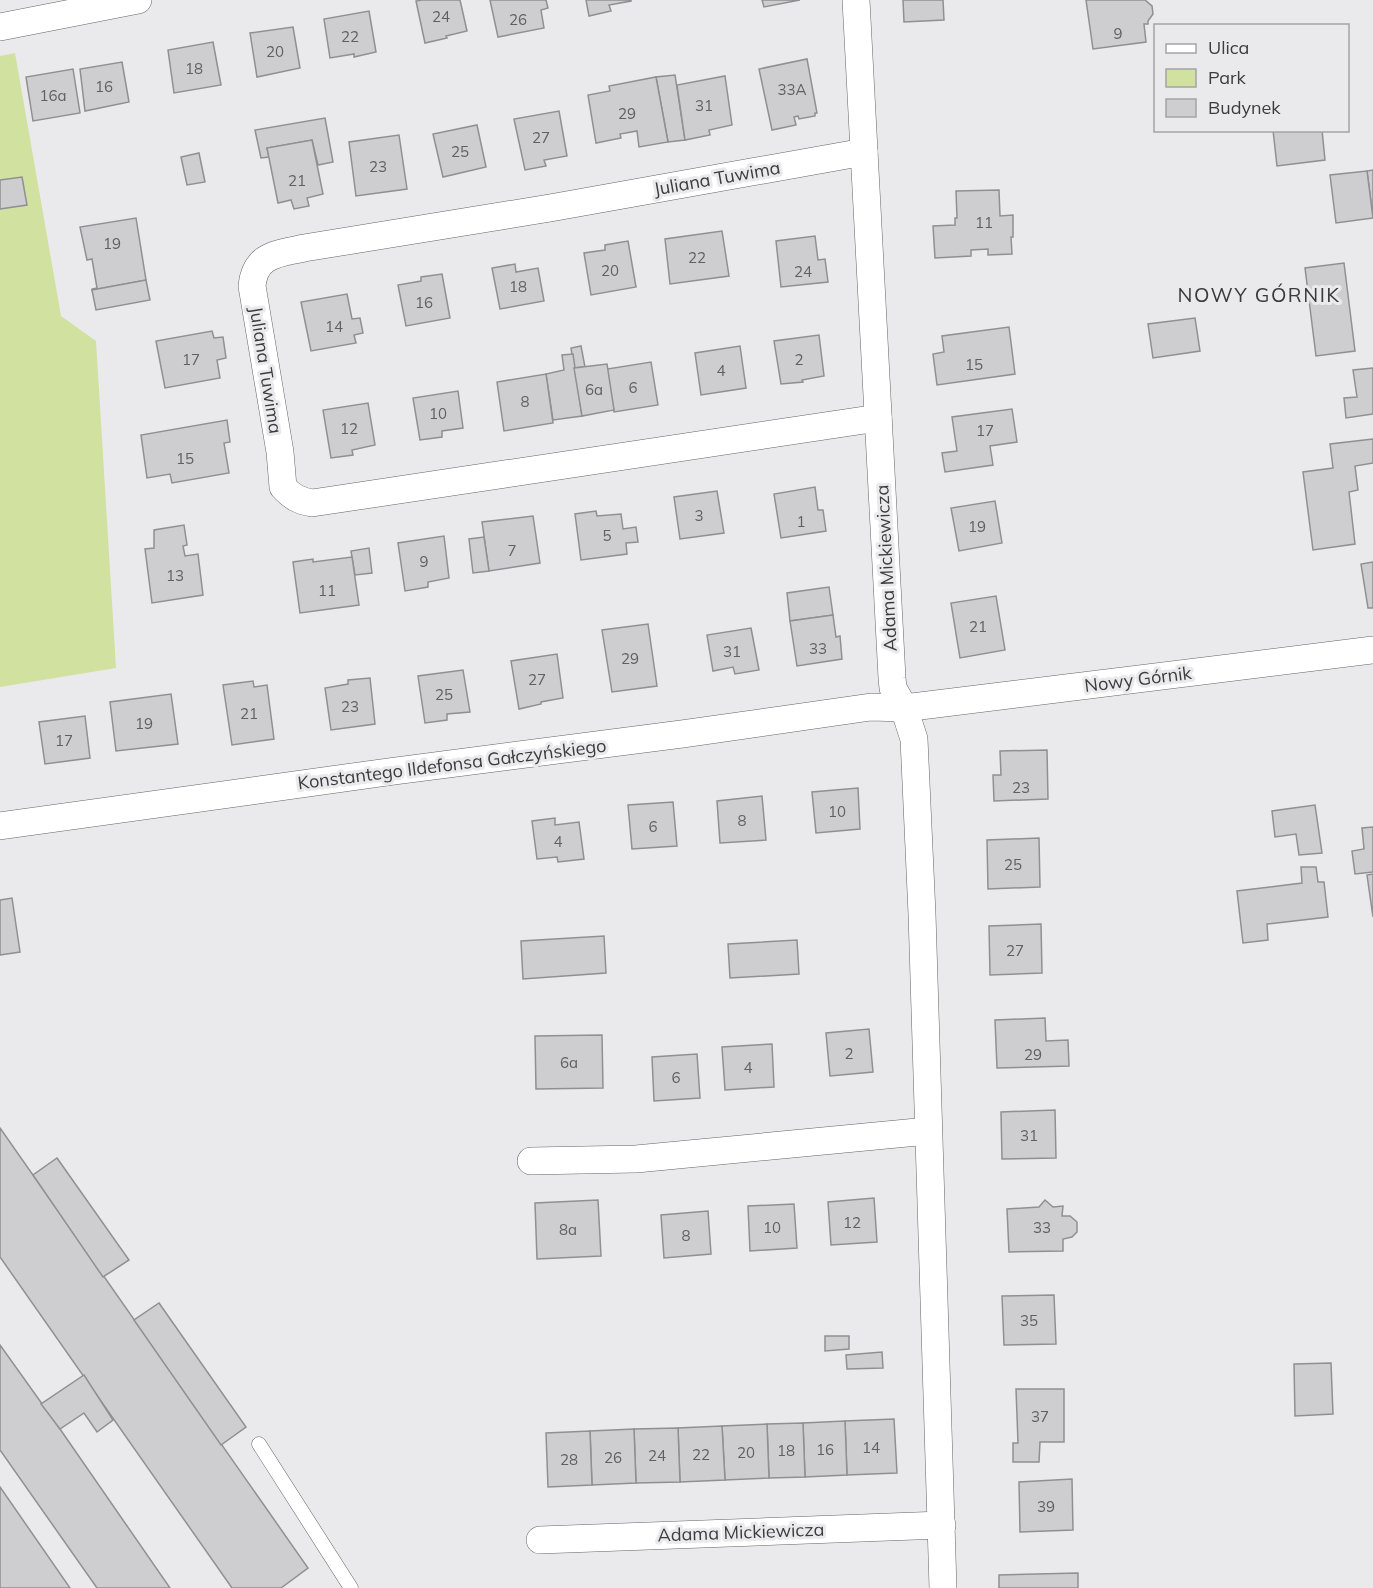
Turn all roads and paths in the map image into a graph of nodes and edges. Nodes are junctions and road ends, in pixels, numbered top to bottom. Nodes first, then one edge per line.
1 (138, 0) edge
2 (856, 0) edge
3 (0, 27) edge
4 (864, 152) junction
5 (878, 418) junction
6 (1373, 650) edge
7 (904, 708) junction
8 (0, 826) edge
9 (928, 1131) junction
10 (531, 1161) dead end
11 (259, 1444) dead end
12 (942, 1525) junction
13 (540, 1540) dead end
14 (351, 1588) edge
15 (943, 1588) edge

1 - 3 street
2 - 4 street, Adama Mickiewicza
4 - 5 street, Adama Mickiewicza
4 - 5 street, Juliana Tuwima
5 - 7 street, Adama Mickiewicza
6 - 7 street, Nowy Górnik
7 - 8 street, Konstantego Ildefonsa Gałczyńskiego
7 - 9 street, Adama Mickiewicza
9 - 10 street
9 - 12 street, Adama Mickiewicza
11 - 14 lane
12 - 13 street, Adama Mickiewicza
12 - 15 street, Adama Mickiewicza

